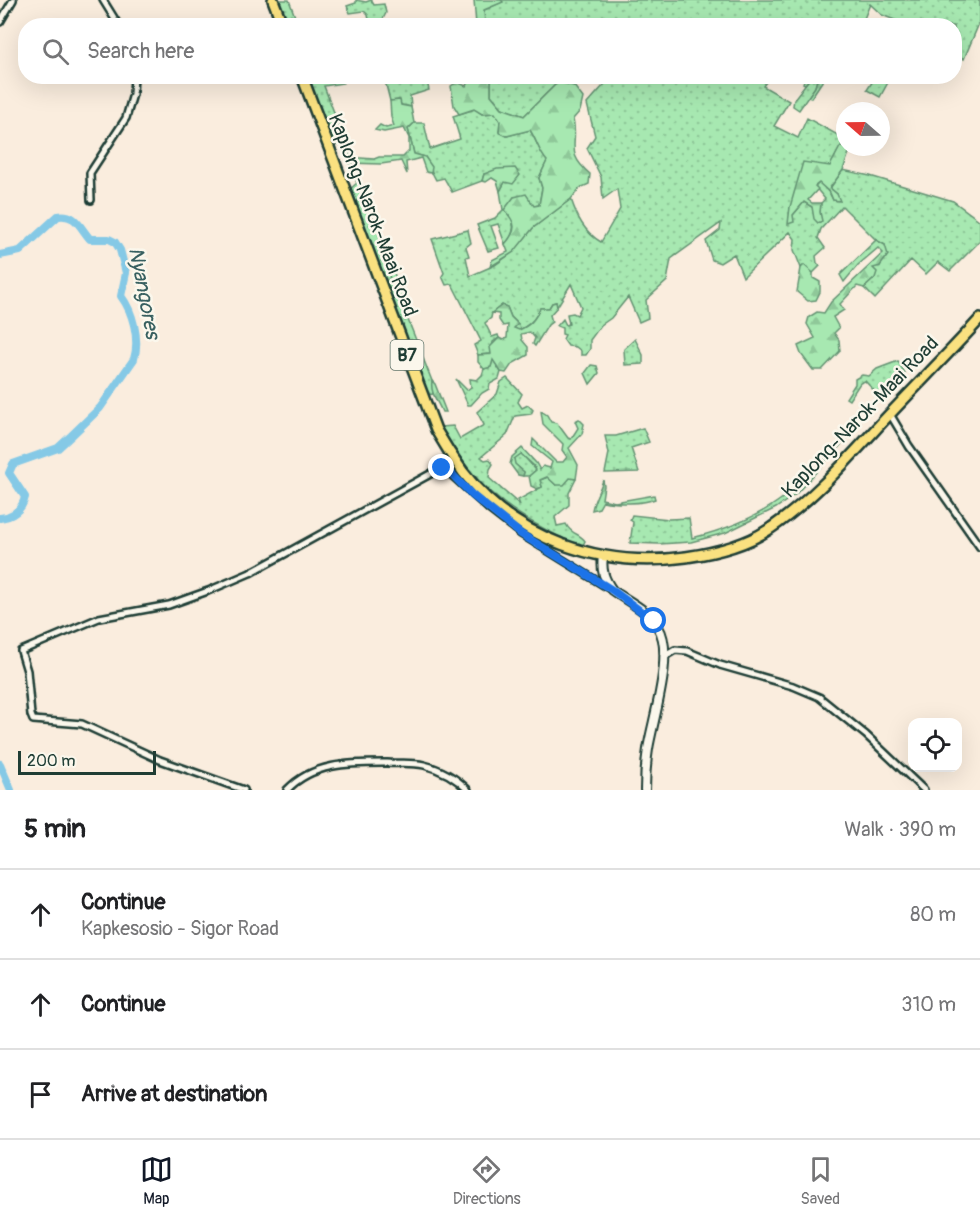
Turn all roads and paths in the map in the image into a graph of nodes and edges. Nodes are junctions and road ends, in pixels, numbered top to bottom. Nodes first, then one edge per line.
1 (13, 0) edge
2 (103, 0) edge
3 (273, 0) edge
4 (114, 18) edge
5 (280, 18) edge
6 (0, 22) edge
7 (134, 84) edge
8 (305, 84) edge
9 (91, 200) dead end
10 (980, 319) edge
11 (890, 414) junction
12 (980, 547) edge
13 (603, 556) junction
14 (612, 590) junction
15 (665, 656) junction
16 (243, 790) edge
17 (287, 790) edge
18 (468, 790) edge
19 (645, 790) edge
20 (924, 790) edge

1 - 6 street
2 - 4 street
3 - 5 highway
7 - 9 street
8 - 13 highway, Kaplong-Narok-Maai Road / B7
10 - 11 highway, Kaplong-Narok-Maai Road / B7
11 - 12 street
11 - 13 highway, Kaplong-Narok-Maai Road / B7
13 - 14 main road
14 - 15 main road
14 - 16 street
15 - 19 main road
15 - 20 street
17 - 18 street

